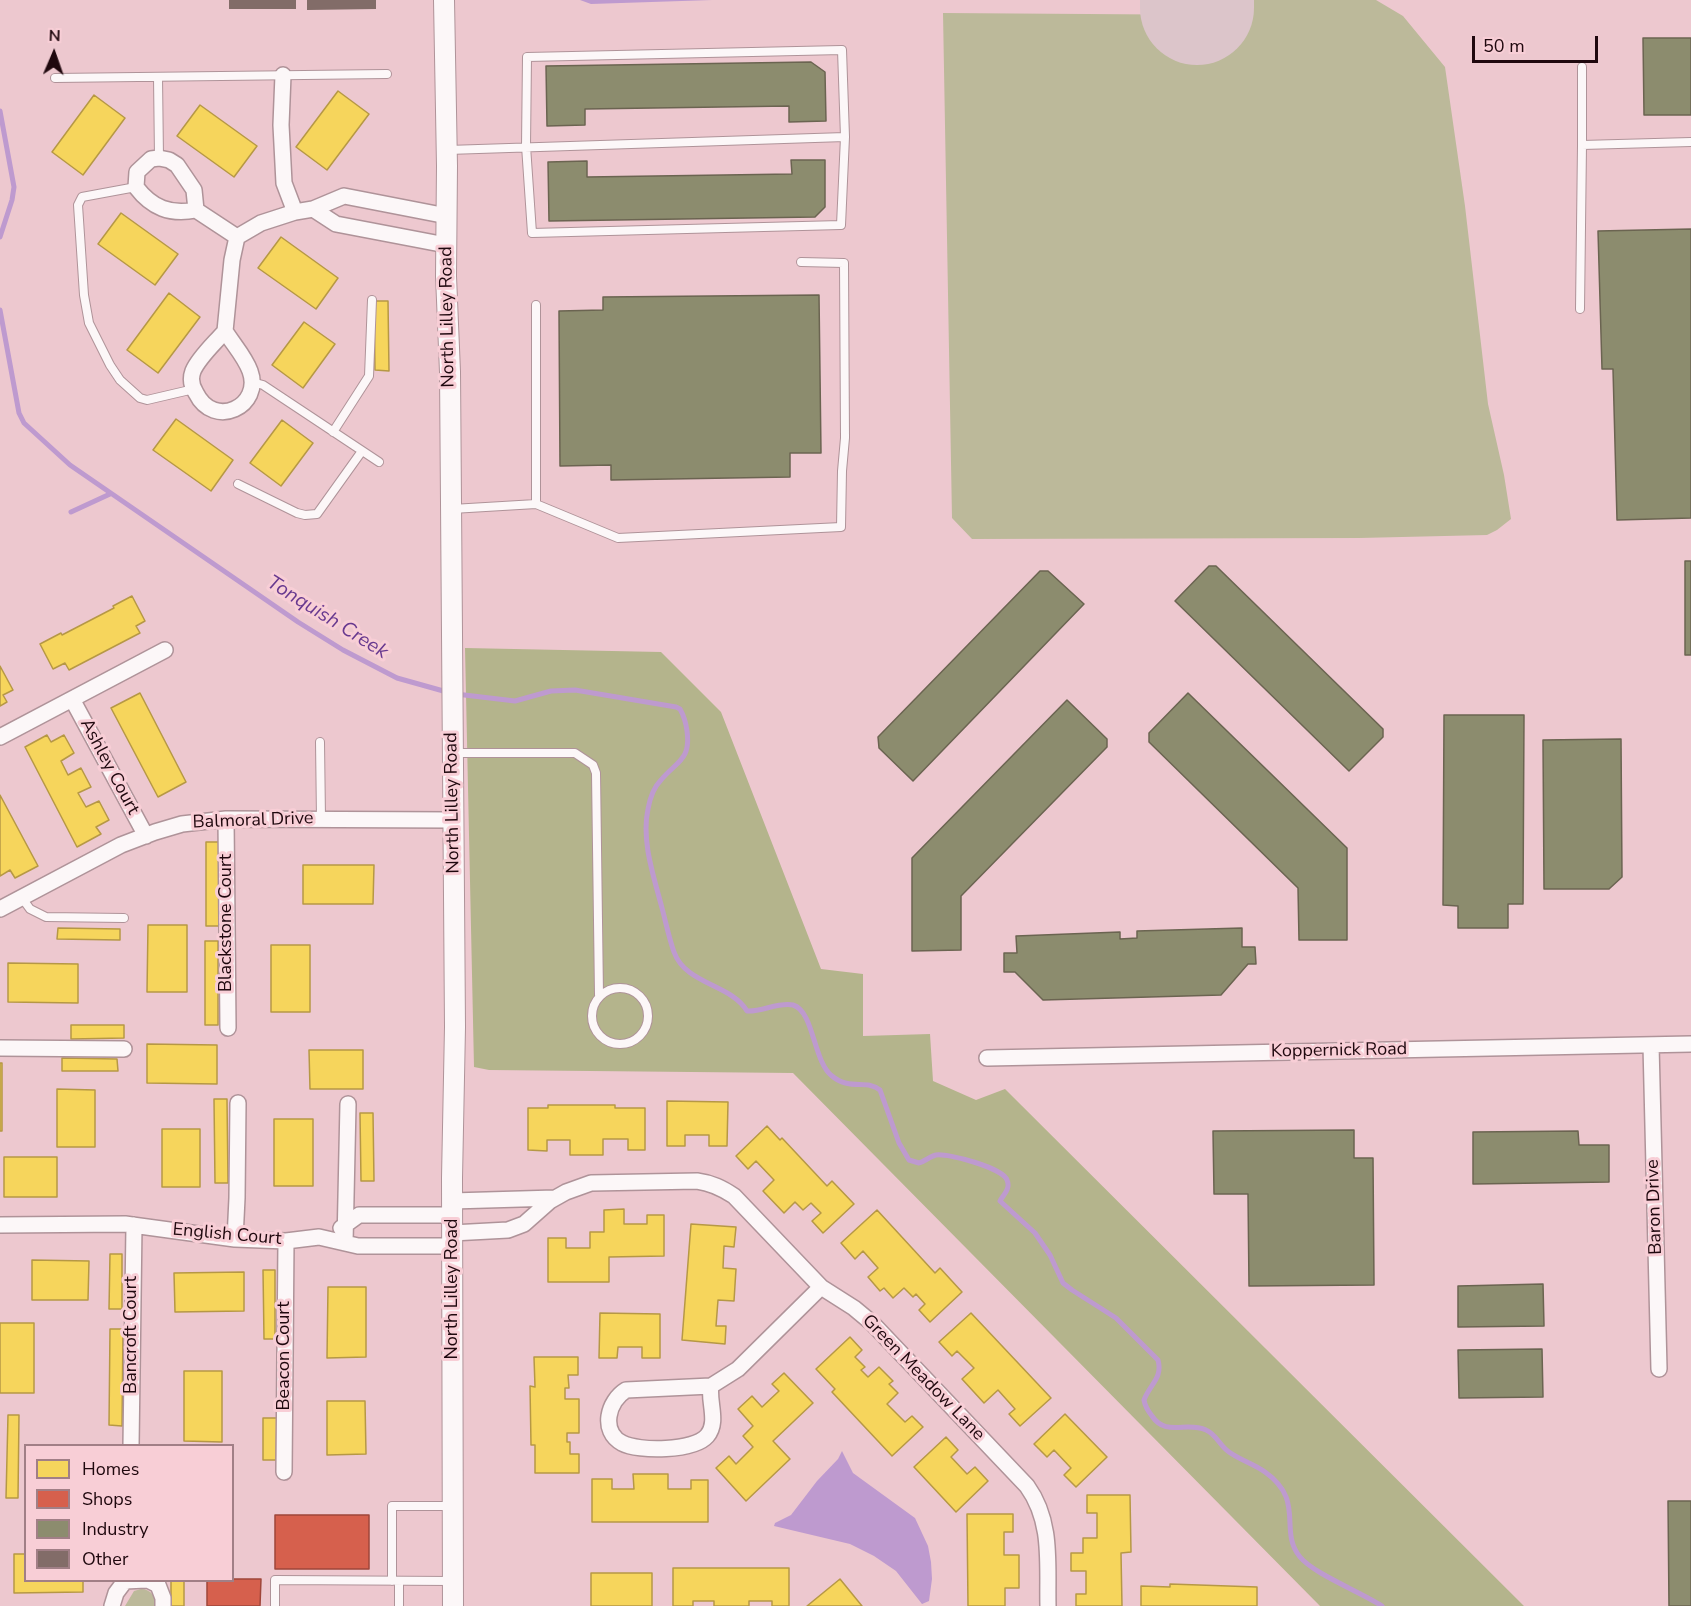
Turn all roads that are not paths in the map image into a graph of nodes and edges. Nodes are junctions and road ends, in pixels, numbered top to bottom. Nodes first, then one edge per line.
1 (444, 0) edge
2 (1582, 67) dead end
3 (387, 74) dead end
4 (283, 75) junction
5 (158, 77) junction
6 (55, 78) dead end
7 (845, 137) junction
8 (1691, 142) edge
9 (1582, 145) junction
10 (526, 146) junction
11 (447, 150) junction
12 (159, 158) junction
13 (136, 187) junction
14 (313, 209) junction
15 (196, 210) junction
16 (295, 212) junction
17 (447, 216) junction
18 (237, 237) junction
19 (446, 245) junction
20 (801, 262) dead end
21 (372, 300) dead end
22 (536, 305) dead end
23 (1580, 309) dead end
24 (225, 332) junction
25 (252, 382) junction
26 (194, 389) junction
27 (333, 432) junction
28 (362, 451) junction
29 (379, 462) dead end
30 (238, 484) dead end
31 (536, 504) junction
32 (451, 509) junction
33 (165, 650) dead end
34 (72, 699) junction
35 (0, 737) edge
36 (320, 742) dead end
37 (452, 753) junction
38 (226, 819) junction
39 (321, 819) junction
40 (453, 820) junction
41 (146, 836) junction
42 (22, 898) junction
43 (0, 909) edge
44 (124, 918) dead end
45 (599, 995) junction
46 (228, 1028) dead end
47 (1691, 1044) edge
48 (1651, 1045) junction
49 (0, 1048) edge
50 (124, 1049) dead end
51 (987, 1058) dead end
52 (238, 1103) dead end
53 (348, 1104) dead end
54 (555, 1198) junction
55 (452, 1224) junction
56 (0, 1225) edge
57 (134, 1225) junction
58 (346, 1226) junction
59 (319, 1237) junction
60 (235, 1239) junction
61 (286, 1241) junction
62 (345, 1243) junction
63 (821, 1287) junction
64 (1659, 1369) dead end
65 (711, 1386) junction
66 (131, 1444) edge
67 (285, 1472) dead end
68 (454, 1506) junction
69 (395, 1581) junction
70 (453, 1581) junction
71 (124, 1582) edge
72 (150, 1582) edge
73 (112, 1606) edge
74 (163, 1606) edge
75 (275, 1606) edge
76 (399, 1606) edge
77 (453, 1606) edge
78 (1048, 1606) edge

1 - 11 street, North Lilley Road
2 - 9 lane
3 - 4 lane
4 - 5 lane
4 - 16 street
5 - 6 lane
5 - 12 lane
7 - 10 lane
7 - 10 lane
7 - 10 lane
8 - 9 lane
9 - 23 lane
10 - 11 lane
11 - 17 street, North Lilley Road
12 - 13 street
12 - 15 street
13 - 15 street
13 - 26 lane
14 - 16 street
14 - 17 street
14 - 19 street
15 - 18 street
16 - 18 street
17 - 19 street, North Lilley Road
18 - 24 street
19 - 32 street, North Lilley Road
20 - 31 lane
21 - 27 lane
22 - 31 lane
24 - 25 street
24 - 26 street
25 - 26 street
25 - 27 lane
27 - 28 lane
28 - 29 lane
28 - 30 lane
31 - 32 lane
32 - 37 street, North Lilley Road
33 - 34 street, Ashley Court
34 - 35 street, Ashley Court
34 - 41 street, Ashley Court
36 - 39 lane
37 - 40 street, North Lilley Road
37 - 45 lane
38 - 39 street, Balmoral Drive
38 - 41 street, Balmoral Drive
38 - 46 street, Blackstone Court
39 - 40 street, Balmoral Drive
40 - 55 street, North Lilley Road
41 - 42 street, Balmoral Drive
42 - 43 street, Balmoral Drive
42 - 44 lane
45 - 45 lane
47 - 48 street, Koppernick Road
48 - 51 street, Koppernick Road
48 - 64 street, Baron Drive
49 - 50 street
52 - 60 street
53 - 58 street
54 - 55 street
54 - 55 street, Green Meadow Lane
54 - 63 street, Green Meadow Lane
55 - 58 street
55 - 62 street, English Court
55 - 68 street, North Lilley Road
56 - 57 street, English Court
57 - 60 street, English Court
57 - 66 street, Bancroft Court
58 - 59 street
58 - 62 street
59 - 61 street, English Court
59 - 62 street, English Court
60 - 61 street, English Court
61 - 67 street, Beacon Court
63 - 65 street
63 - 78 street, Green Meadow Lane
65 - 65 street
68 - 69 lane
68 - 70 street, North Lilley Road
69 - 70 lane
69 - 75 lane
69 - 76 lane
70 - 77 street, North Lilley Road
71 - 73 street
72 - 74 street

